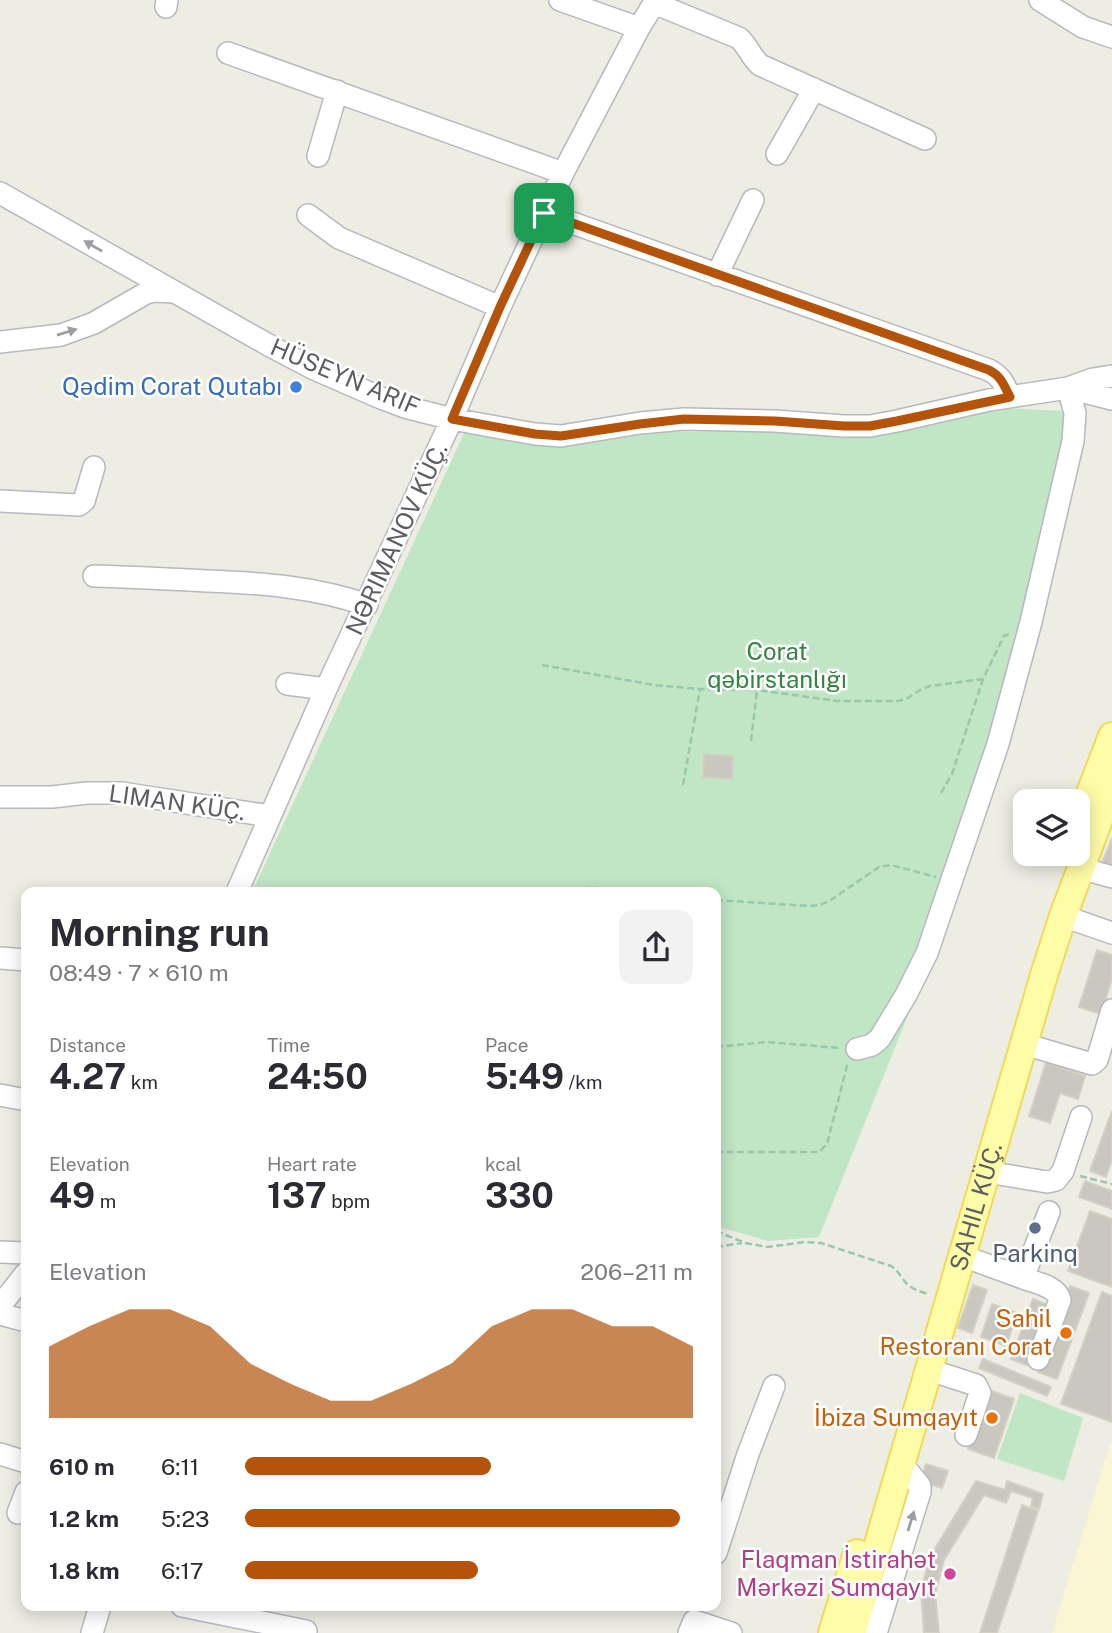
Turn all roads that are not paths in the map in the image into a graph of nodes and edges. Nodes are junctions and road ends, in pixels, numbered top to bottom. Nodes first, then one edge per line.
1 (560, 0) edge
2 (1040, 0) edge
3 (655, 2) edge
4 (639, 28) junction
5 (1112, 37) edge
6 (228, 53) dead end
7 (814, 89) junction
8 (337, 91) junction
9 (925, 139) dead end
10 (777, 154) dead end
11 (318, 156) dead end
12 (563, 173) junction
13 (0, 193) edge
14 (753, 200) dead end
15 (544, 213) junction
16 (308, 215) dead end
17 (131, 267) junction
18 (717, 275) junction
19 (174, 292) junction
20 (134, 300) junction
21 (500, 307) junction
22 (0, 342) edge
23 (1112, 376) edge
24 (1068, 388) junction
25 (1010, 397) junction
26 (1112, 399) edge
27 (452, 419) junction
28 (94, 467) dead end
29 (0, 501) edge
30 (94, 576) dead end
31 (367, 605) junction
32 (287, 684) dead end
33 (326, 690) junction
34 (1112, 736) edge
35 (1112, 785) edge
36 (1090, 794) edge
37 (0, 797) edge
38 (270, 816) junction
39 (1090, 829) edge
40 (1071, 866) edge
41 (1073, 866) edge
42 (1086, 866) edge
43 (1112, 877) edge
44 (239, 887) edge
45 (1063, 916) junction
46 (1112, 933) edge
47 (0, 958) edge
48 (21, 960) edge
49 (1112, 1010) edge
50 (1024, 1044) junction
51 (857, 1049) road end
52 (0, 1095) edge
53 (21, 1099) edge
54 (1081, 1117) dead end
55 (987, 1172) junction
56 (1049, 1212) dead end
57 (0, 1252) edge
58 (21, 1253) edge
59 (963, 1256) junction
60 (1023, 1278) junction
61 (21, 1279) edge
62 (0, 1306) edge
63 (0, 1314) edge
64 (21, 1320) edge
65 (1038, 1359) dead end
66 (930, 1370) junction
67 (774, 1386) dead end
68 (966, 1435) dead end
69 (0, 1454) edge
70 (21, 1460) edge
71 (902, 1464) junction
72 (21, 1505) edge
73 (18, 1513) dead end
74 (721, 1538) edge
75 (99, 1611) edge
76 (207, 1611) edge
77 (694, 1620) edge
78 (306, 1631) edge
79 (92, 1633) edge
80 (731, 1633) edge
81 (832, 1633) edge
82 (852, 1633) edge
83 (877, 1633) edge

1 - 4 street
2 - 5 street
3 - 4 street, NƏRIMANOV KÜÇ.
3 - 7 street
4 - 12 street, NƏRIMANOV KÜÇ.
6 - 8 street
7 - 9 street
7 - 10 street
8 - 11 street
8 - 12 street
12 - 15 street, NƏRIMANOV KÜÇ.
17 -> 13 street, HÜSEYN ARIF
14 - 18 street
15 - 18 street
15 - 21 street, NƏRIMANOV KÜÇ.
16 - 21 street
17 - 19 street, HÜSEYN ARIF
17 - 20 street
18 - 25 street
19 - 20 street
19 - 27 street, HÜSEYN ARIF
22 -> 20 street
21 - 27 street, NƏRIMANOV KÜÇ.
23 - 24 street
24 - 25 street, HÜSEYN ARIF
24 - 26 street
24 - 51 street
25 - 27 street, HÜSEYN ARIF
27 - 31 street, NƏRIMANOV KÜÇ.
28 - 29 street
30 - 31 street
31 - 33 street, NƏRIMANOV KÜÇ.
32 - 33 street
33 - 38 street, NƏRIMANOV KÜÇ.
34 - 36 main road
35 - 39 main road, SAHIL KÜÇ.
37 - 38 street, LIMAN KÜÇ.
38 - 44 street, NƏRIMANOV KÜÇ.
40 - 81 main road, SAHIL KÜÇ.
41 - 45 main road, SAHIL KÜÇ.
42 - 43 street
45 - 46 street
45 - 50 main road, SAHIL KÜÇ.
47 - 48 street
49 - 50 street
50 - 55 main road, SAHIL KÜÇ.
52 - 53 street
54 - 55 street
55 - 59 main road, SAHIL KÜÇ.
56 - 60 street
57 - 58 street
59 - 60 street
59 - 66 main road, SAHIL KÜÇ.
60 - 65 street
61 - 62 street
63 - 64 street
66 - 68 street
66 - 71 main road, SAHIL KÜÇ.
67 - 74 street
69 - 70 street
71 - 82 main road, SAHIL KÜÇ.
83 -> 71 street
72 - 73 street
75 - 79 street
76 - 78 street
77 - 80 street

